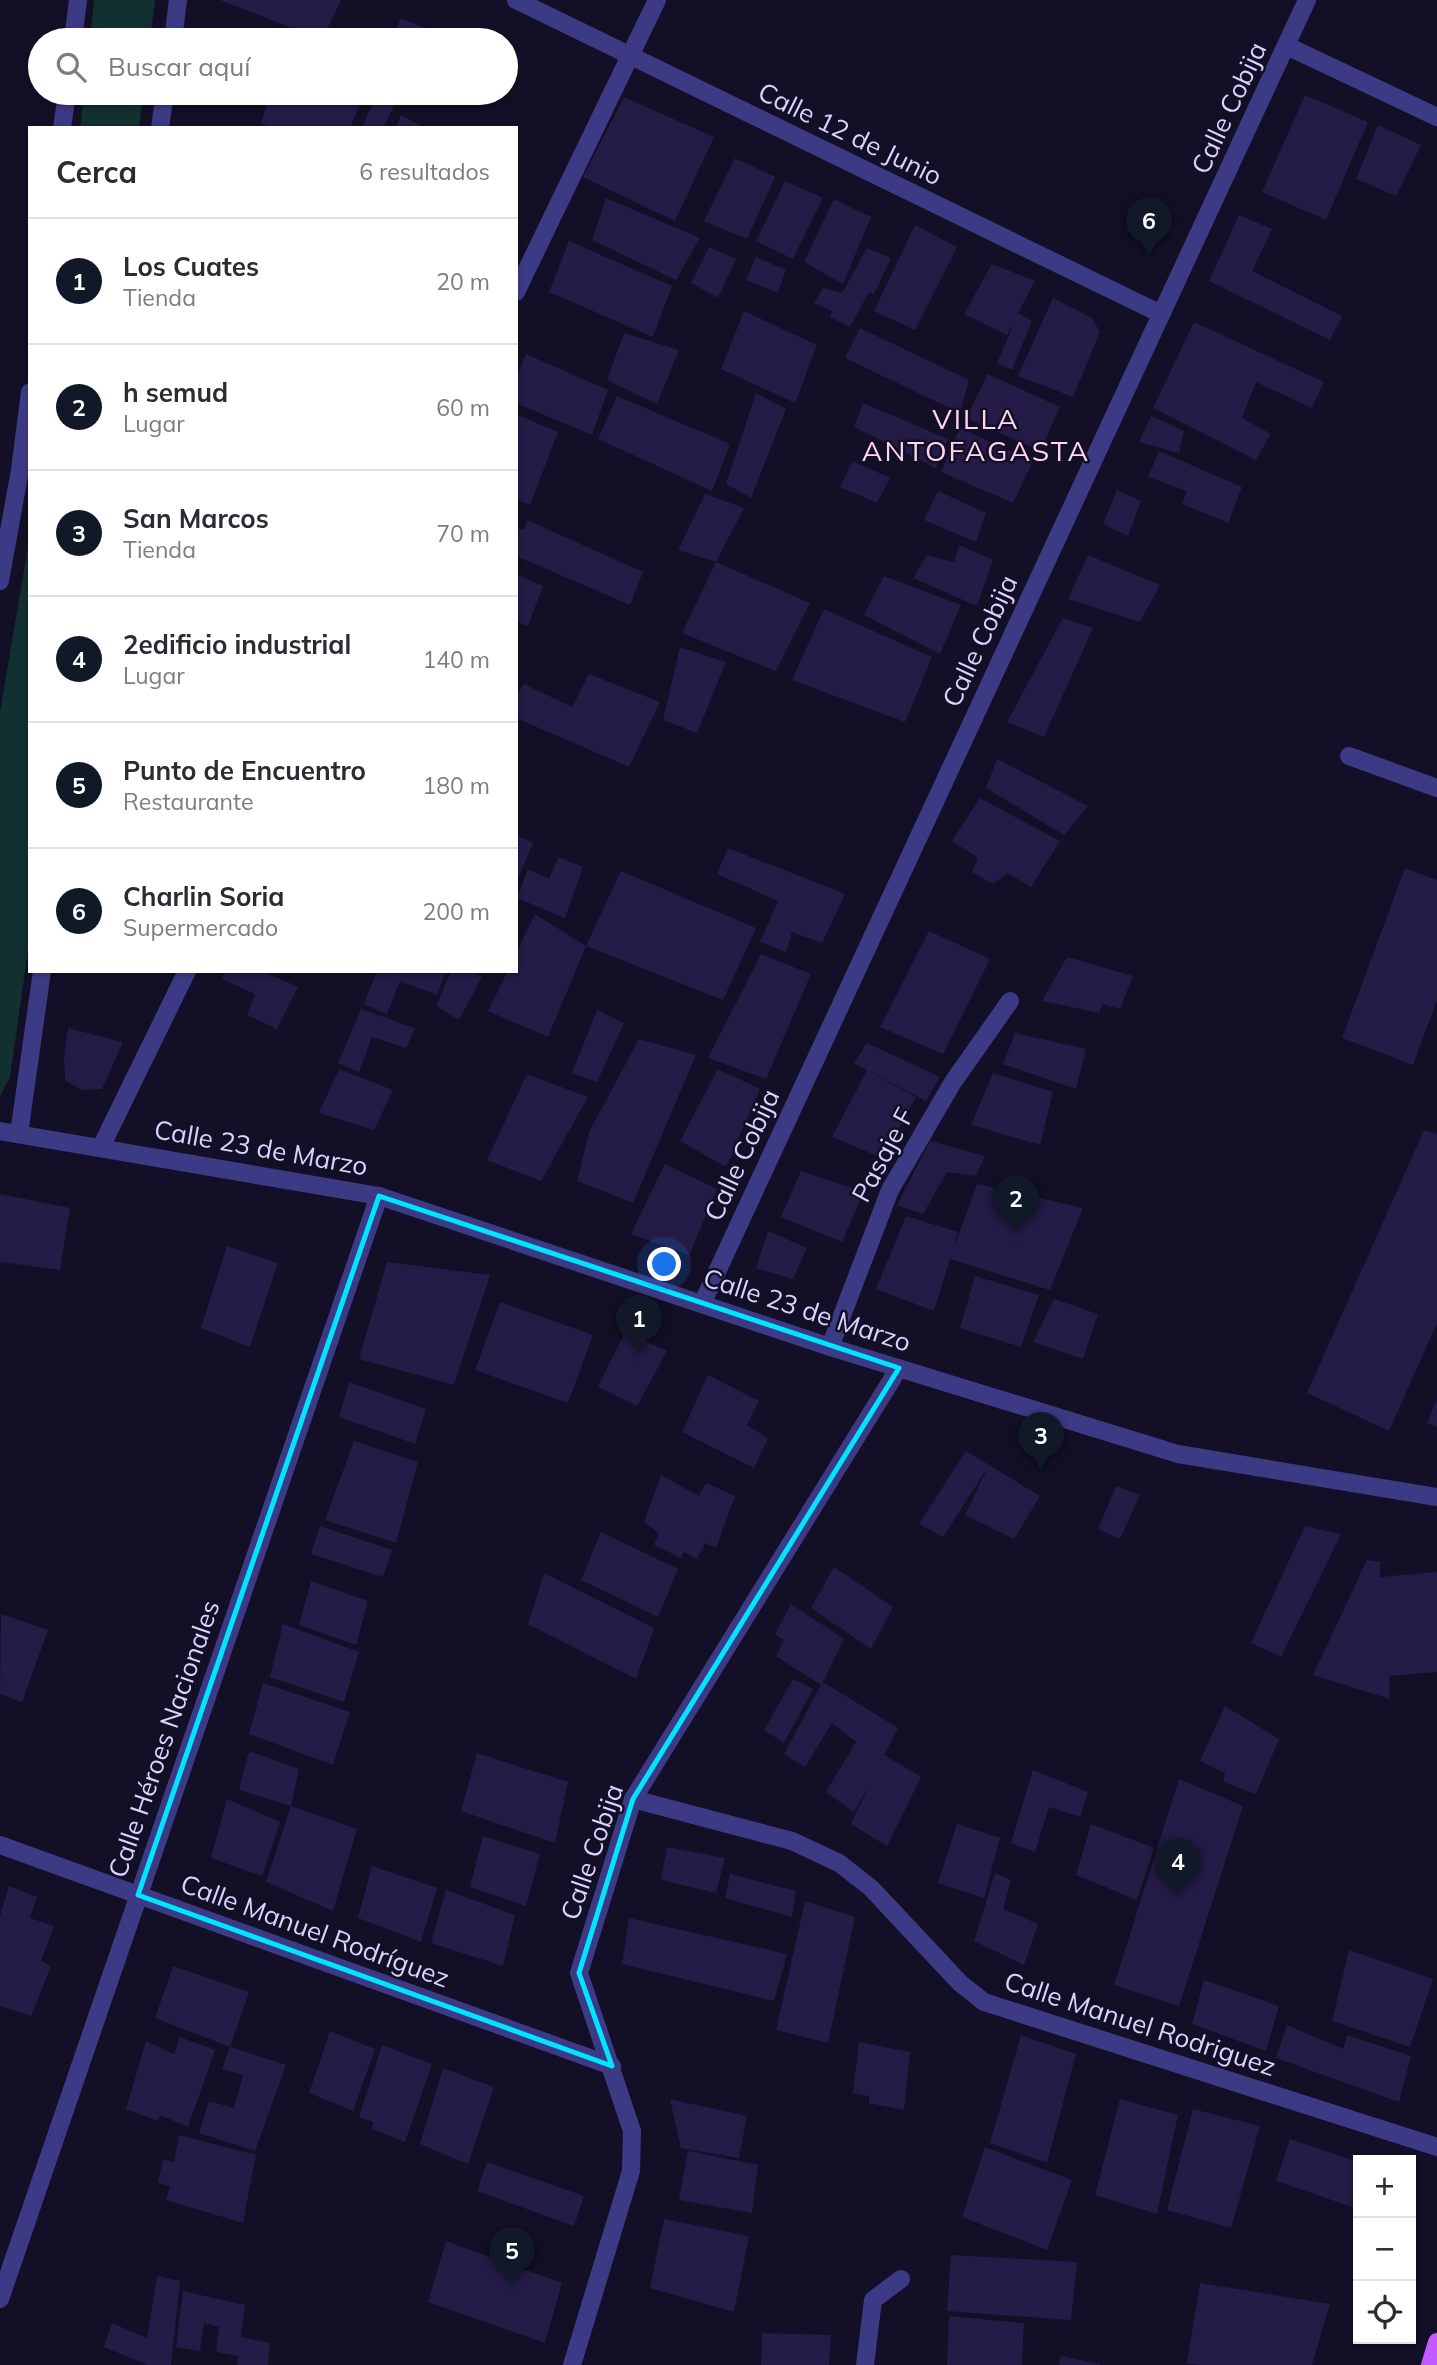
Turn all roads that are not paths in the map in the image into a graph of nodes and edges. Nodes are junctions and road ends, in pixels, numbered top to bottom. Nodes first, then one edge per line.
1 (78, 0) edge
2 (178, 0) edge
3 (516, 0) edge
4 (657, 0) edge
5 (1307, 0) edge
6 (74, 28) edge
7 (174, 28) edge
8 (1287, 46) junction
9 (631, 56) junction
10 (65, 105) edge
11 (163, 105) edge
12 (1437, 117) edge
13 (62, 126) edge
14 (160, 126) edge
15 (518, 288) edge
16 (1161, 314) junction
17 (28, 408) edge
18 (0, 581) edge
19 (1349, 756) dead end
20 (1437, 788) edge
21 (42, 973) edge
22 (186, 973) edge
23 (1010, 1001) dead end
24 (0, 1130) edge
25 (19, 1134) junction
26 (101, 1147) junction
27 (379, 1196) junction
28 (702, 1304) junction
29 (830, 1347) junction
30 (899, 1368) junction
31 (1437, 1497) edge
32 (633, 1799) junction
33 (0, 1844) edge
34 (138, 1895) junction
35 (612, 2066) junction
36 (1437, 2147) edge
37 (901, 2279) dead end
38 (0, 2299) edge
39 (1437, 2343) edge
40 (572, 2365) edge
41 (865, 2365) edge
42 (1430, 2365) edge

1 - 6 street
2 - 7 street
3 - 9 street, Calle 12 de Junio
4 - 9 street
5 - 8 street, Calle Cobija
8 - 12 street
8 - 16 street, Calle Cobija
9 - 15 street
9 - 16 street, Calle 12 de Junio
10 - 13 street
11 - 14 street
16 - 28 street, Calle Cobija
17 - 18 street
19 - 20 street
21 - 25 street
22 - 26 street
23 - 29 street, Pasaje F
24 - 25 street, Calle 23 de Marzo
25 - 26 street, Calle 23 de Marzo
26 - 27 street, Calle 23 de Marzo
27 - 28 street, Calle 23 de Marzo
27 - 34 street, Calle Héroes Nacionales
28 - 29 street, Calle 23 de Marzo
29 - 30 street, Calle 23 de Marzo
30 - 31 street, Calle 23 de Marzo
30 - 32 street, Calle Cobija
32 - 35 street, Calle Cobija
32 - 36 street, Calle Manuel Rodriguez
33 - 34 street, Calle Manuel Rodríguez
34 - 35 street, Calle Manuel Rodríguez
34 - 38 street, Calle Héroes Nacionales
35 - 40 street, Calle Cobija
37 - 41 street
39 - 42 main road

